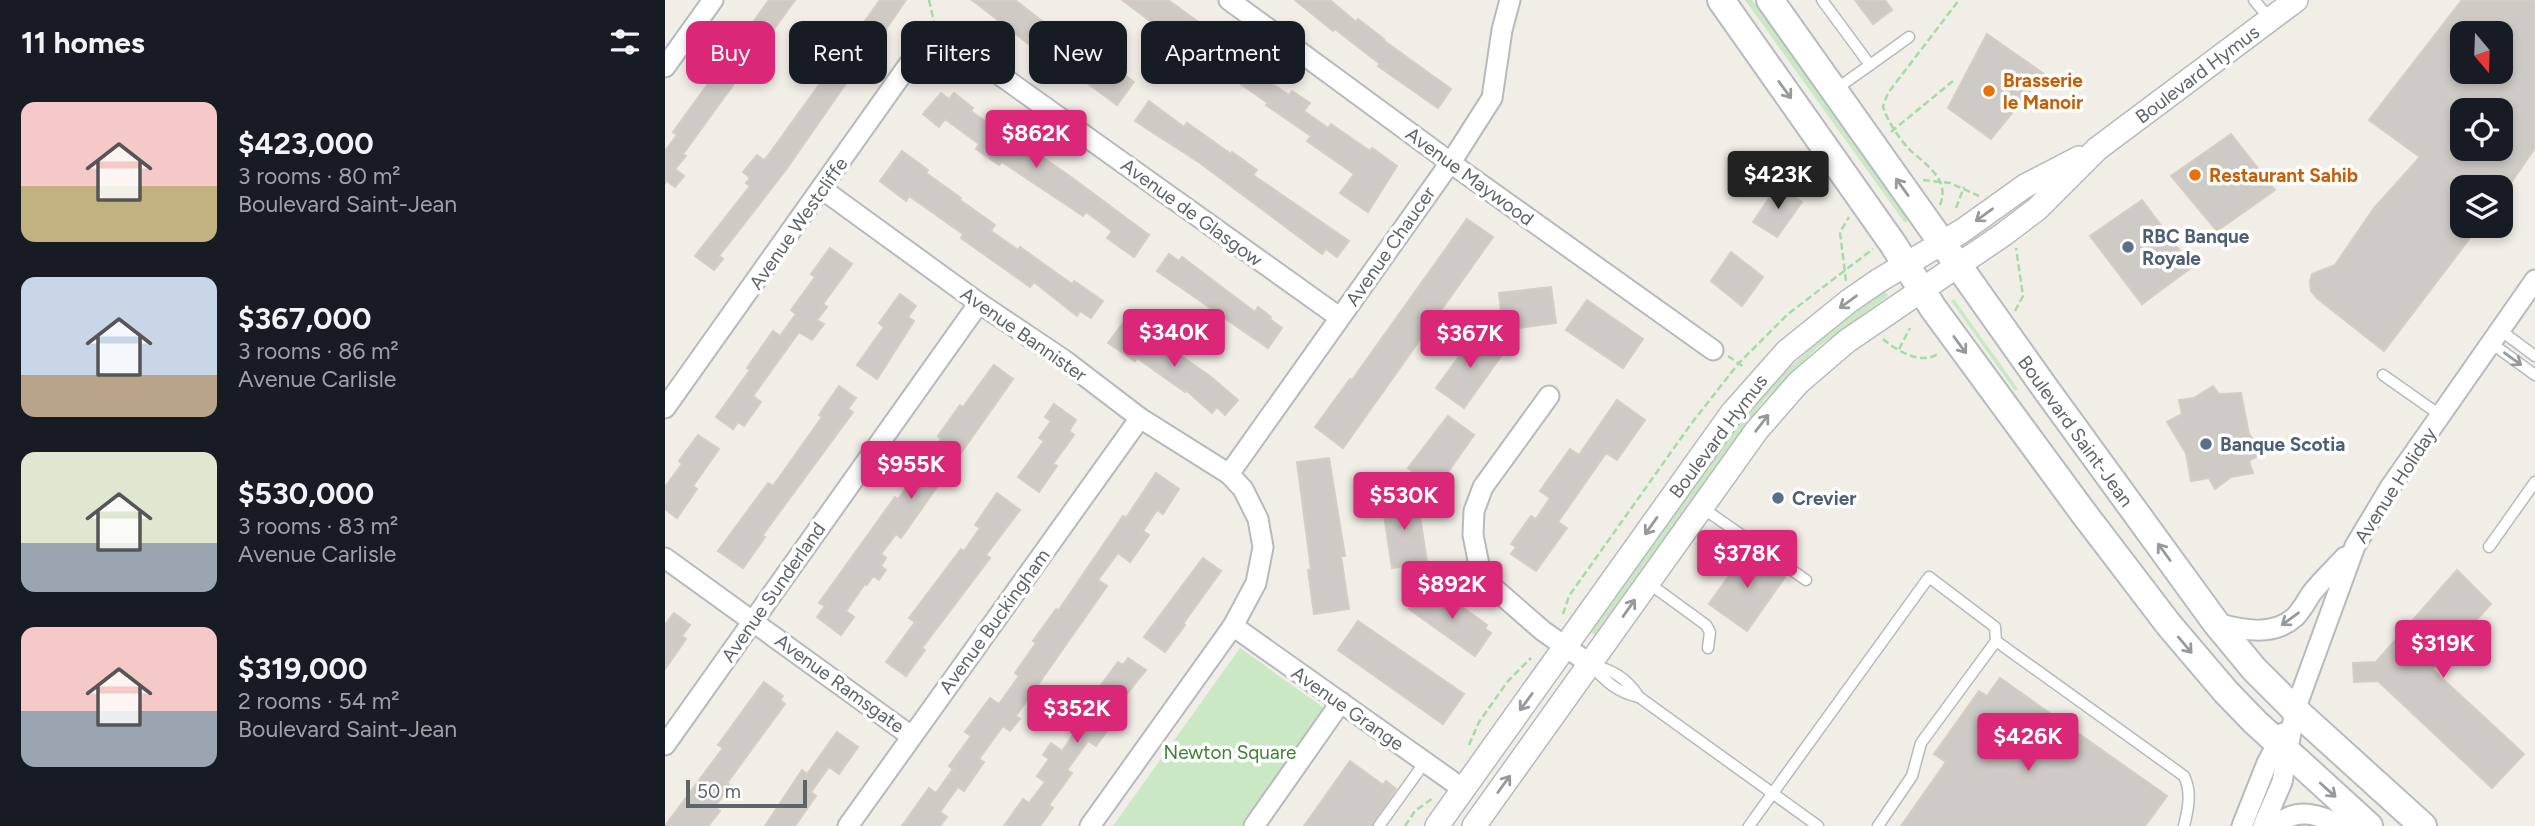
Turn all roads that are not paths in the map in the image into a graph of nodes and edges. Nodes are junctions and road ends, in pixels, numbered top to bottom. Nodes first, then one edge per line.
1 (713, 0) edge
2 (1229, 0) edge
3 (1510, 0) edge
4 (1721, 0) edge
5 (1770, 0) edge
6 (1822, 0) edge
7 (2254, 0) edge
8 (2296, 0) edge
9 (2270, 19) junction
10 (1909, 37) dead end
11 (1870, 65) junction
12 (665, 67) edge
13 (901, 76) edge
14 (1012, 84) edge
15 (1833, 91) junction
16 (2097, 149) junction
17 (1449, 162) junction
18 (823, 189) junction
19 (1941, 243) junction
20 (1905, 264) junction
21 (1958, 266) junction
22 (2535, 280) edge
23 (1921, 289) junction
24 (979, 303) junction
25 (1339, 317) junction
26 (2496, 337) junction
27 (1713, 350) dead end
28 (2535, 356) edge
29 (2383, 375) dead end
30 (2535, 375) edge
31 (1549, 397) dead end
32 (665, 408) edge
33 (2440, 415) junction
34 (1140, 418) junction
35 (1229, 474) junction
36 (2535, 482) edge
37 (1701, 507) junction
38 (2355, 546) junction
39 (2489, 547) dead end
40 (665, 558) edge
41 (1806, 580) dead end
42 (1647, 583) junction
43 (754, 620) junction
44 (2216, 623) junction
45 (1233, 626) junction
46 (1996, 641) junction
47 (1566, 646) junction
48 (1708, 648) dead end
49 (1590, 664) junction
50 (1341, 702) junction
51 (2295, 710) junction
52 (911, 736) junction
53 (665, 745) edge
54 (2282, 749) junction
55 (1425, 762) junction
56 (1463, 789) junction
57 (1772, 794) junction
58 (848, 826) edge
59 (1090, 826) edge
60 (1254, 826) edge
61 (1379, 826) edge
62 (1437, 826) edge
63 (1474, 826) edge
64 (1749, 826) edge
65 (1818, 826) edge
66 (1878, 826) edge
67 (2183, 826) edge
68 (2242, 826) edge
69 (2263, 826) edge
70 (2275, 826) edge
71 (2346, 826) edge
72 (2369, 826) edge
73 (2423, 826) edge

1 - 12 street
2 - 17 street, Avenue Maywood
3 - 17 street, Avenue Chaucer
4 -> 20 main road
5 - 15 main road, Boulevard Saint-Jean
6 - 11 lane
7 - 9 lane
8 - 9 street, Boulevard Hymus
9 - 16 street, Boulevard Hymus
10 - 11 lane
11 - 15 lane
13 - 18 street, Avenue Westcliffe
14 - 25 street, Avenue de Glasgow
19 -> 15 main road, Boulevard Saint-Jean
16 -> 19 street, Boulevard Hymus
16 - 21 street, Boulevard Hymus
17 - 25 street, Avenue Chaucer
17 - 27 street, Avenue Maywood
18 - 24 street, Avenue Bannister
18 - 32 street, Avenue Westcliffe
19 - 20 street, Boulevard Hymus
19 - 21 main road, Boulevard Saint-Jean
20 - 23 main road
20 -> 47 street, Boulevard Hymus
21 - 23 street, Boulevard Hymus
44 -> 21 main road, Boulevard Saint-Jean
22 - 26 street, Avenue Holiday
37 -> 23 street, Boulevard Hymus
23 -> 54 main road
24 - 34 street, Avenue Bannister
24 - 43 street, Avenue Sunderland
25 - 35 street, Avenue Chaucer
26 - 28 lane
26 -> 30 lane
26 - 33 street, Avenue Holiday
29 - 33 lane
31 - 47 street
33 - 38 street, Avenue Holiday
34 - 35 street, Avenue Bannister
34 - 52 street, Avenue Buckingham
35 - 45 street
36 - 39 lane
37 - 41 lane
37 - 42 street, Boulevard Hymus
38 -> 44 street
38 - 51 street, Avenue Holiday
40 - 43 street, Avenue Ramsgate
42 - 48 lane
49 -> 42 street, Boulevard Hymus
43 - 52 street, Avenue Ramsgate
43 - 53 street, Avenue Sunderland
44 - 51 main road, Boulevard Saint-Jean
45 - 50 street, Avenue Grange
45 - 59 street
46 - 57 lane
46 - 66 lane
46 - 67 lane
47 - 49 street
47 -> 56 street, Boulevard Hymus
49 - 57 lane
63 -> 49 street, Boulevard Hymus
50 - 55 street, Avenue Grange
50 - 60 street
51 - 54 street, Avenue Holiday
51 - 73 main road, Boulevard Saint-Jean
52 - 58 street, Avenue Buckingham
54 - 68 street, Avenue Holiday
54 - 69 street, Avenue Holiday
54 -> 72 main road
55 - 56 street, Avenue Grange
55 - 61 lane
56 - 62 street, Boulevard Hymus
57 - 64 lane
57 - 65 lane
70 - 71 street

